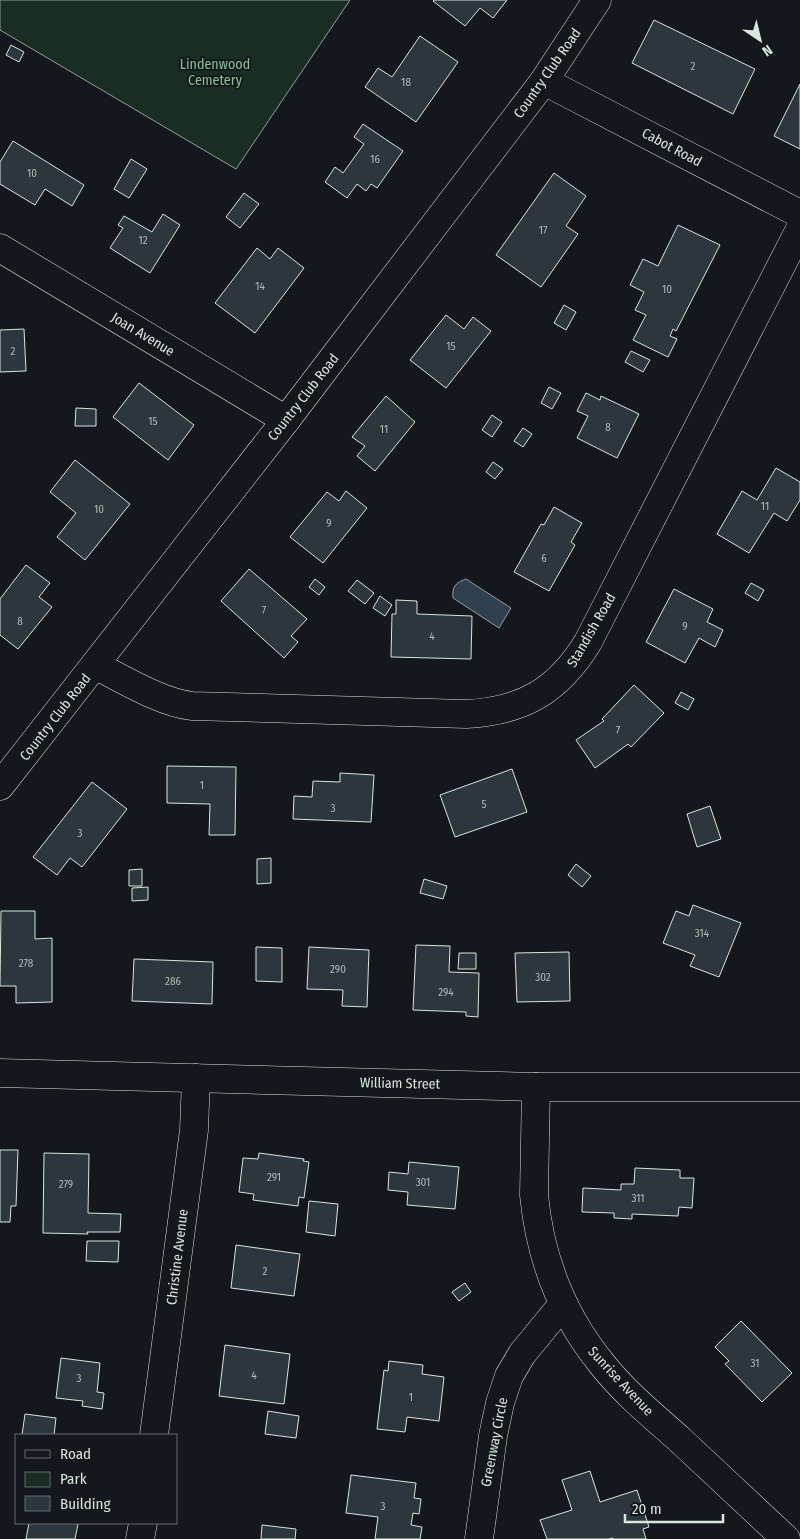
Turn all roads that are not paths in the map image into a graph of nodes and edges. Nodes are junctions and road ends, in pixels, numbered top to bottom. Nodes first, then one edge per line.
1 (597, 0) edge
2 (544, 81) junction
3 (800, 214) edge
4 (800, 229) edge
5 (0, 248) edge
6 (286, 420) junction
7 (95, 666) junction
8 (0, 786) edge
9 (0, 1073) edge
10 (196, 1078) junction
11 (536, 1087) junction
12 (800, 1087) edge
13 (563, 1304) junction
14 (154, 1434) edge
15 (143, 1524) edge
16 (140, 1539) edge
17 (478, 1539) edge
18 (786, 1539) edge

1 - 2 street, Country Club Road
2 - 3 street, Cabot Road
2 - 6 street, Country Club Road
4 - 7 street, Standish Road
5 - 6 street, Joan Avenue
6 - 7 street, Country Club Road
7 - 8 street, Country Club Road
9 - 10 street, William Street
10 - 11 street, William Street
10 - 14 street, Christine Avenue
11 - 12 street, William Street
11 - 13 street, Sunrise Avenue
13 - 17 street, Greenway Circle
13 - 18 street, Sunrise Avenue
15 - 16 street

